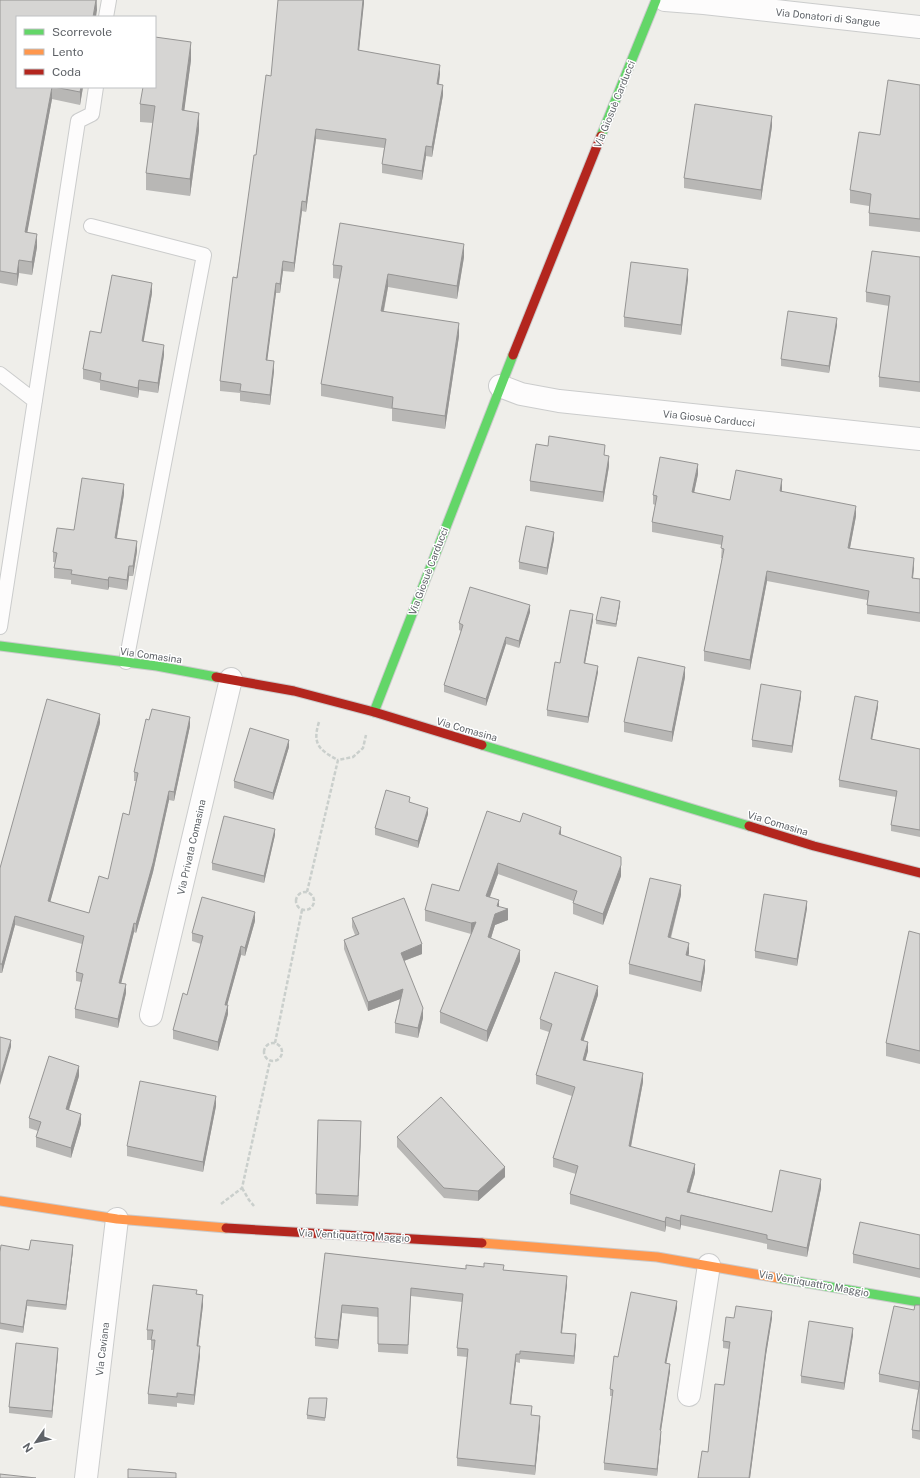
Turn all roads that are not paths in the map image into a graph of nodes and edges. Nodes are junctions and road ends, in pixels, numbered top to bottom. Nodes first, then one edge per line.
1 (109, 0) edge
2 (656, 0) edge
3 (665, 0) edge
4 (106, 16) edge
5 (920, 27) edge
6 (96, 88) edge
7 (91, 226) dead end
8 (0, 374) edge
9 (500, 386) junction
10 (35, 401) junction
11 (920, 439) edge
12 (0, 627) edge
13 (0, 646) edge
14 (126, 662) junction
15 (231, 679) junction
16 (374, 712) junction
17 (920, 873) edge
18 (151, 1015) dead end
19 (0, 1201) edge
20 (117, 1219) junction
21 (709, 1265) junction
22 (920, 1302) edge
23 (689, 1395) dead end
24 (86, 1478) edge

1 - 4 lane
2 - 9 street, Via Giosuè Carducci
3 - 5 street, Via Donatori di Sangue
6 - 10 lane
7 - 14 lane
8 - 10 lane
9 - 11 street, Via Giosuè Carducci
9 - 16 street, Via Giosuè Carducci
10 - 12 lane
13 - 14 street, Via Comasina
14 - 15 street, Via Comasina
15 - 16 street, Via Comasina
15 - 18 street, Via Privata Comasina
16 - 17 street, Via Comasina
19 - 20 street, Via Ventiquattro Maggio
20 - 21 street, Via Ventiquattro Maggio
20 - 24 street, Via Caviana
21 - 22 street, Via Ventiquattro Maggio
21 - 23 street

